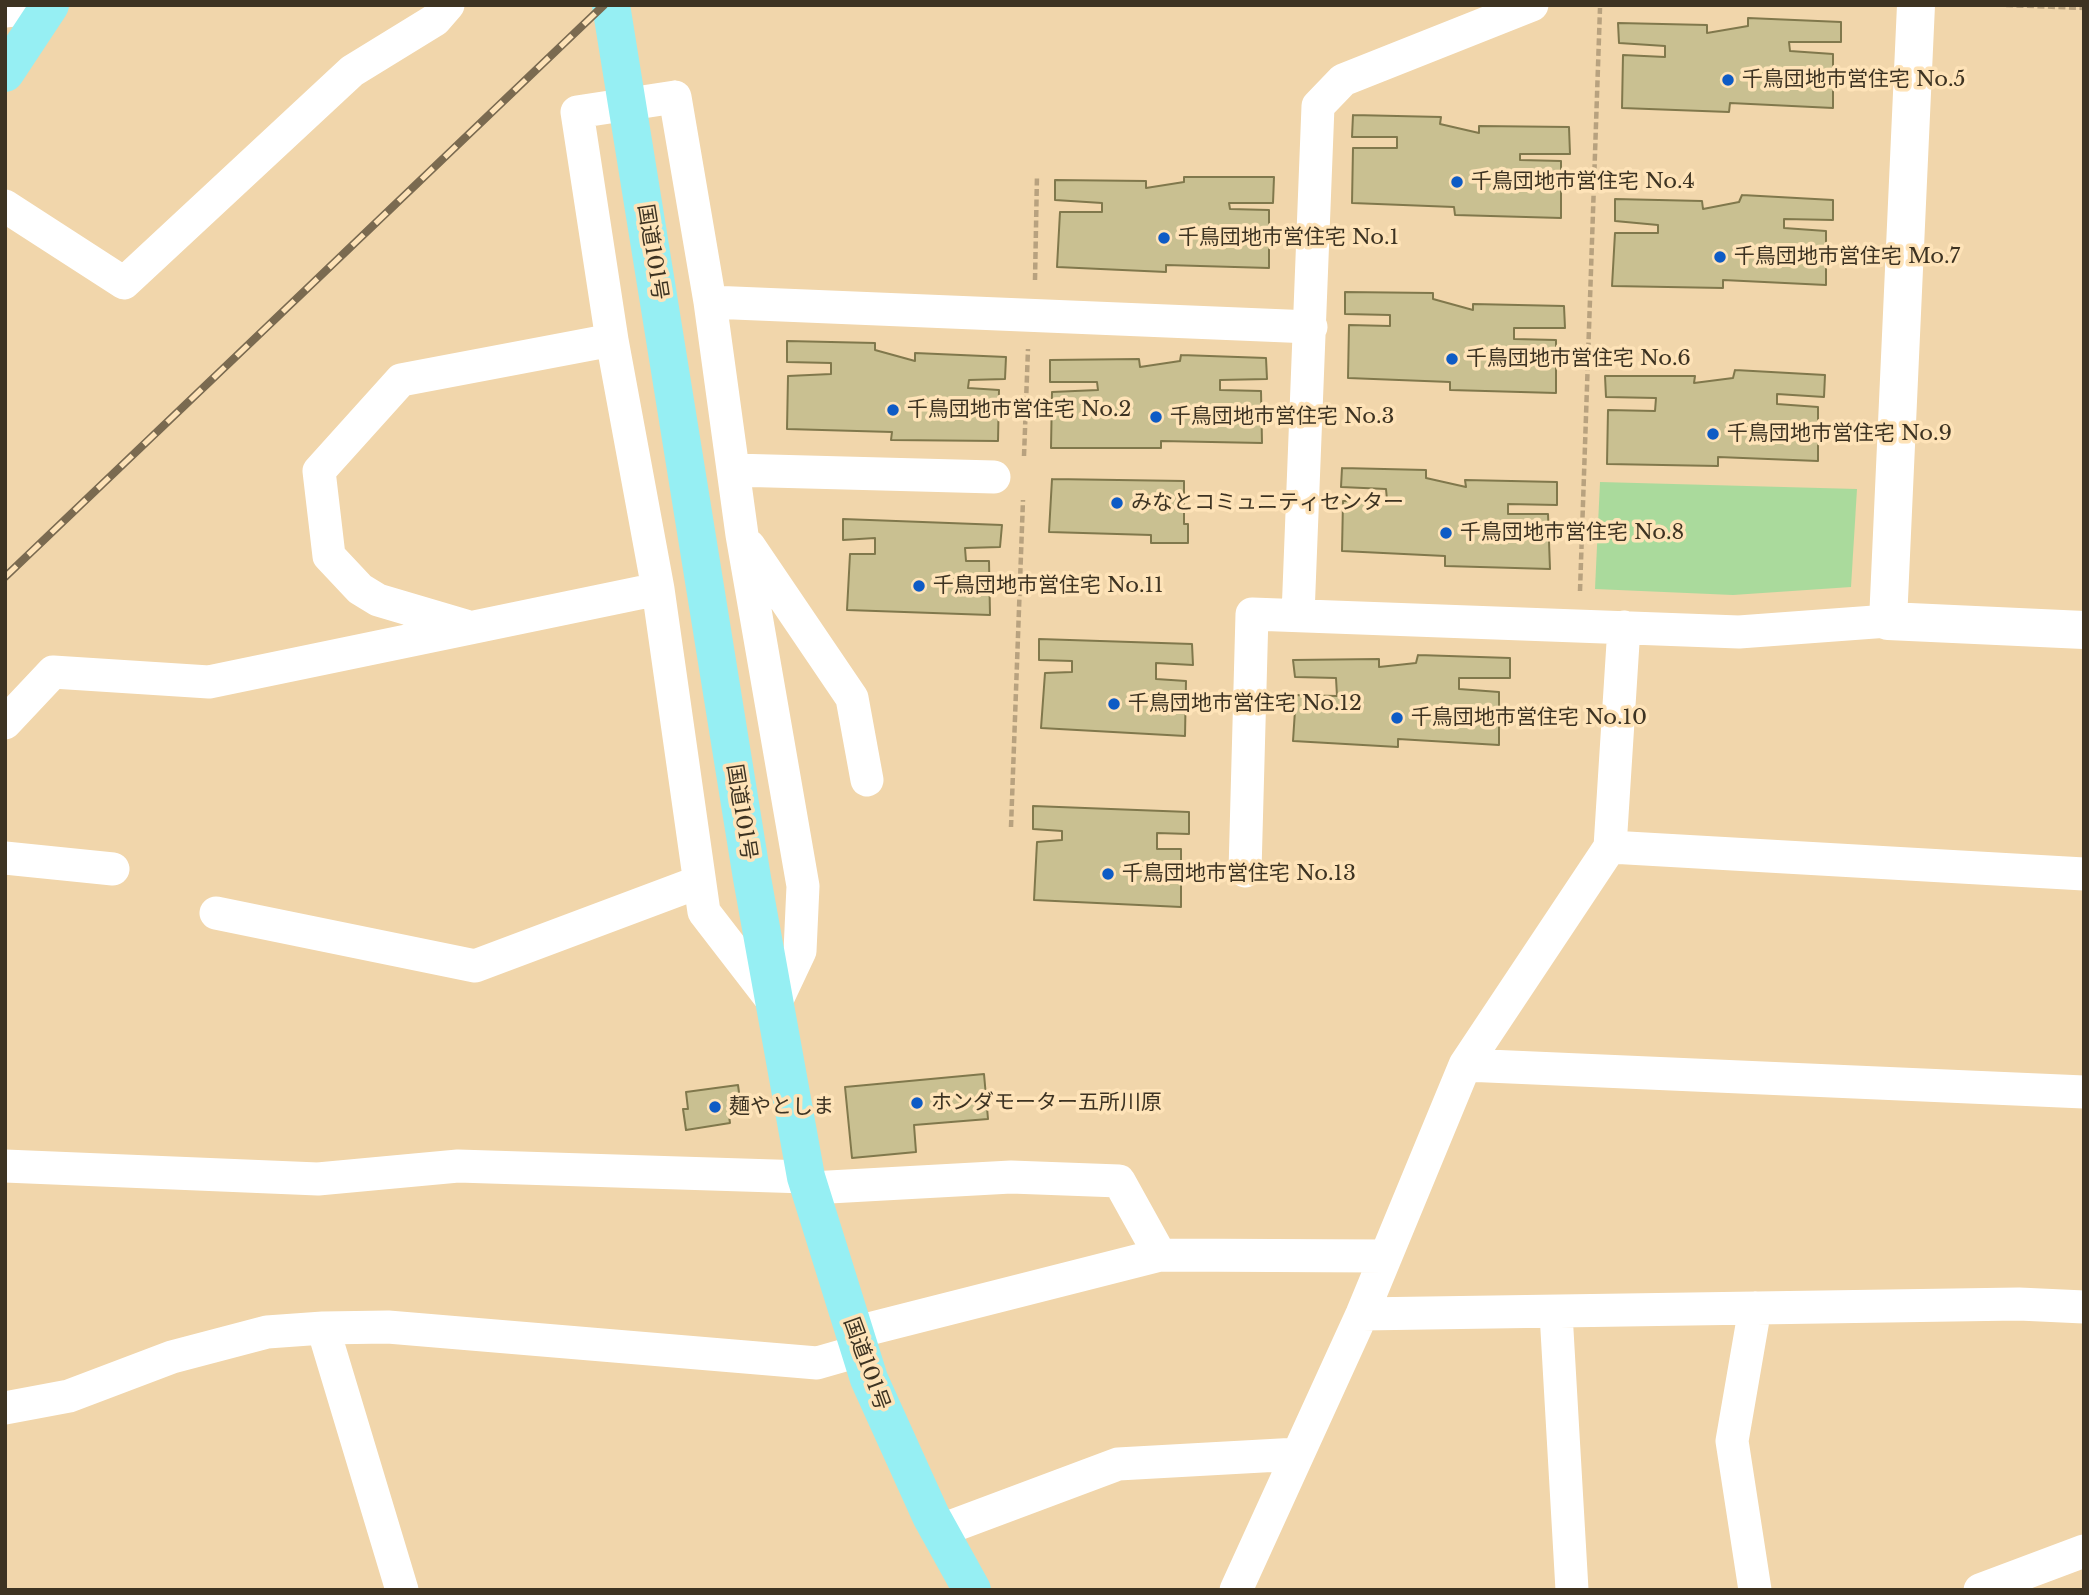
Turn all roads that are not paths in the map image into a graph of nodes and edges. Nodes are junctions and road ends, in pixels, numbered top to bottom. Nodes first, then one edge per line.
1 (448, 5) edge
2 (611, 5) edge
3 (1532, 5) edge
4 (1916, 5) edge
5 (50, 6) edge
6 (5, 11) edge
7 (5, 73) edge
8 (5, 206) edge
9 (710, 302) junction
10 (1311, 327) junction
11 (612, 340) junction
12 (733, 470) junction
13 (993, 477) dead end
14 (742, 535) junction
15 (658, 589) junction
16 (1298, 615) junction
17 (1888, 621) junction
18 (1624, 627) junction
19 (472, 628) junction
20 (2084, 630) edge
21 (5, 723) edge
22 (867, 780) dead end
23 (1610, 847) junction
24 (5, 858) edge
25 (113, 869) dead end
26 (1245, 872) dead end
27 (2084, 874) edge
28 (699, 882) junction
29 (216, 913) dead end
30 (775, 1004) junction
31 (1465, 1065) junction
32 (2084, 1092) edge
33 (5, 1166) edge
34 (809, 1182) junction
35 (1160, 1255) junction
36 (1386, 1256) junction
37 (2084, 1307) edge
38 (1755, 1308) junction
39 (1556, 1313) junction
40 (1362, 1314) junction
41 (323, 1328) junction
42 (856, 1342) junction
43 (5, 1408) edge
44 (1298, 1454) junction
45 (939, 1531) junction
46 (2084, 1550) edge
47 (402, 1590) edge
48 (972, 1590) edge
49 (1236, 1590) edge
50 (1572, 1590) edge
51 (1755, 1590) edge
52 (1980, 1590) edge

1 - 8 street
2 - 30 highway, 国道101号
3 - 10 street
4 - 17 street
5 - 6 street
5 - 7 highway
9 - 10 street
9 - 11 street
9 - 12 street
10 - 16 street
11 - 15 street
11 - 19 street
12 - 13 street
12 - 14 street
14 - 22 street
14 - 30 street
15 - 19 street
15 - 28 street
16 - 18 street
16 - 26 street
17 - 18 street
17 - 20 street
18 - 23 street
19 - 21 street
23 - 27 street
23 - 31 street
24 - 25 street
28 - 29 street
28 - 30 street
30 - 34 highway, 国道101号
31 - 32 street
31 - 36 street
33 - 34 street
34 - 35 street
34 - 42 highway, 国道101号
35 - 36 street
35 - 42 street
36 - 40 street
37 - 38 street
38 - 39 street
38 - 51 street
39 - 40 street
39 - 50 street
40 - 44 street
41 - 42 street
41 - 43 street
41 - 47 street
42 - 45 highway, 国道101号
44 - 45 street
44 - 49 street
45 - 48 highway, 国道101号
46 - 52 street

